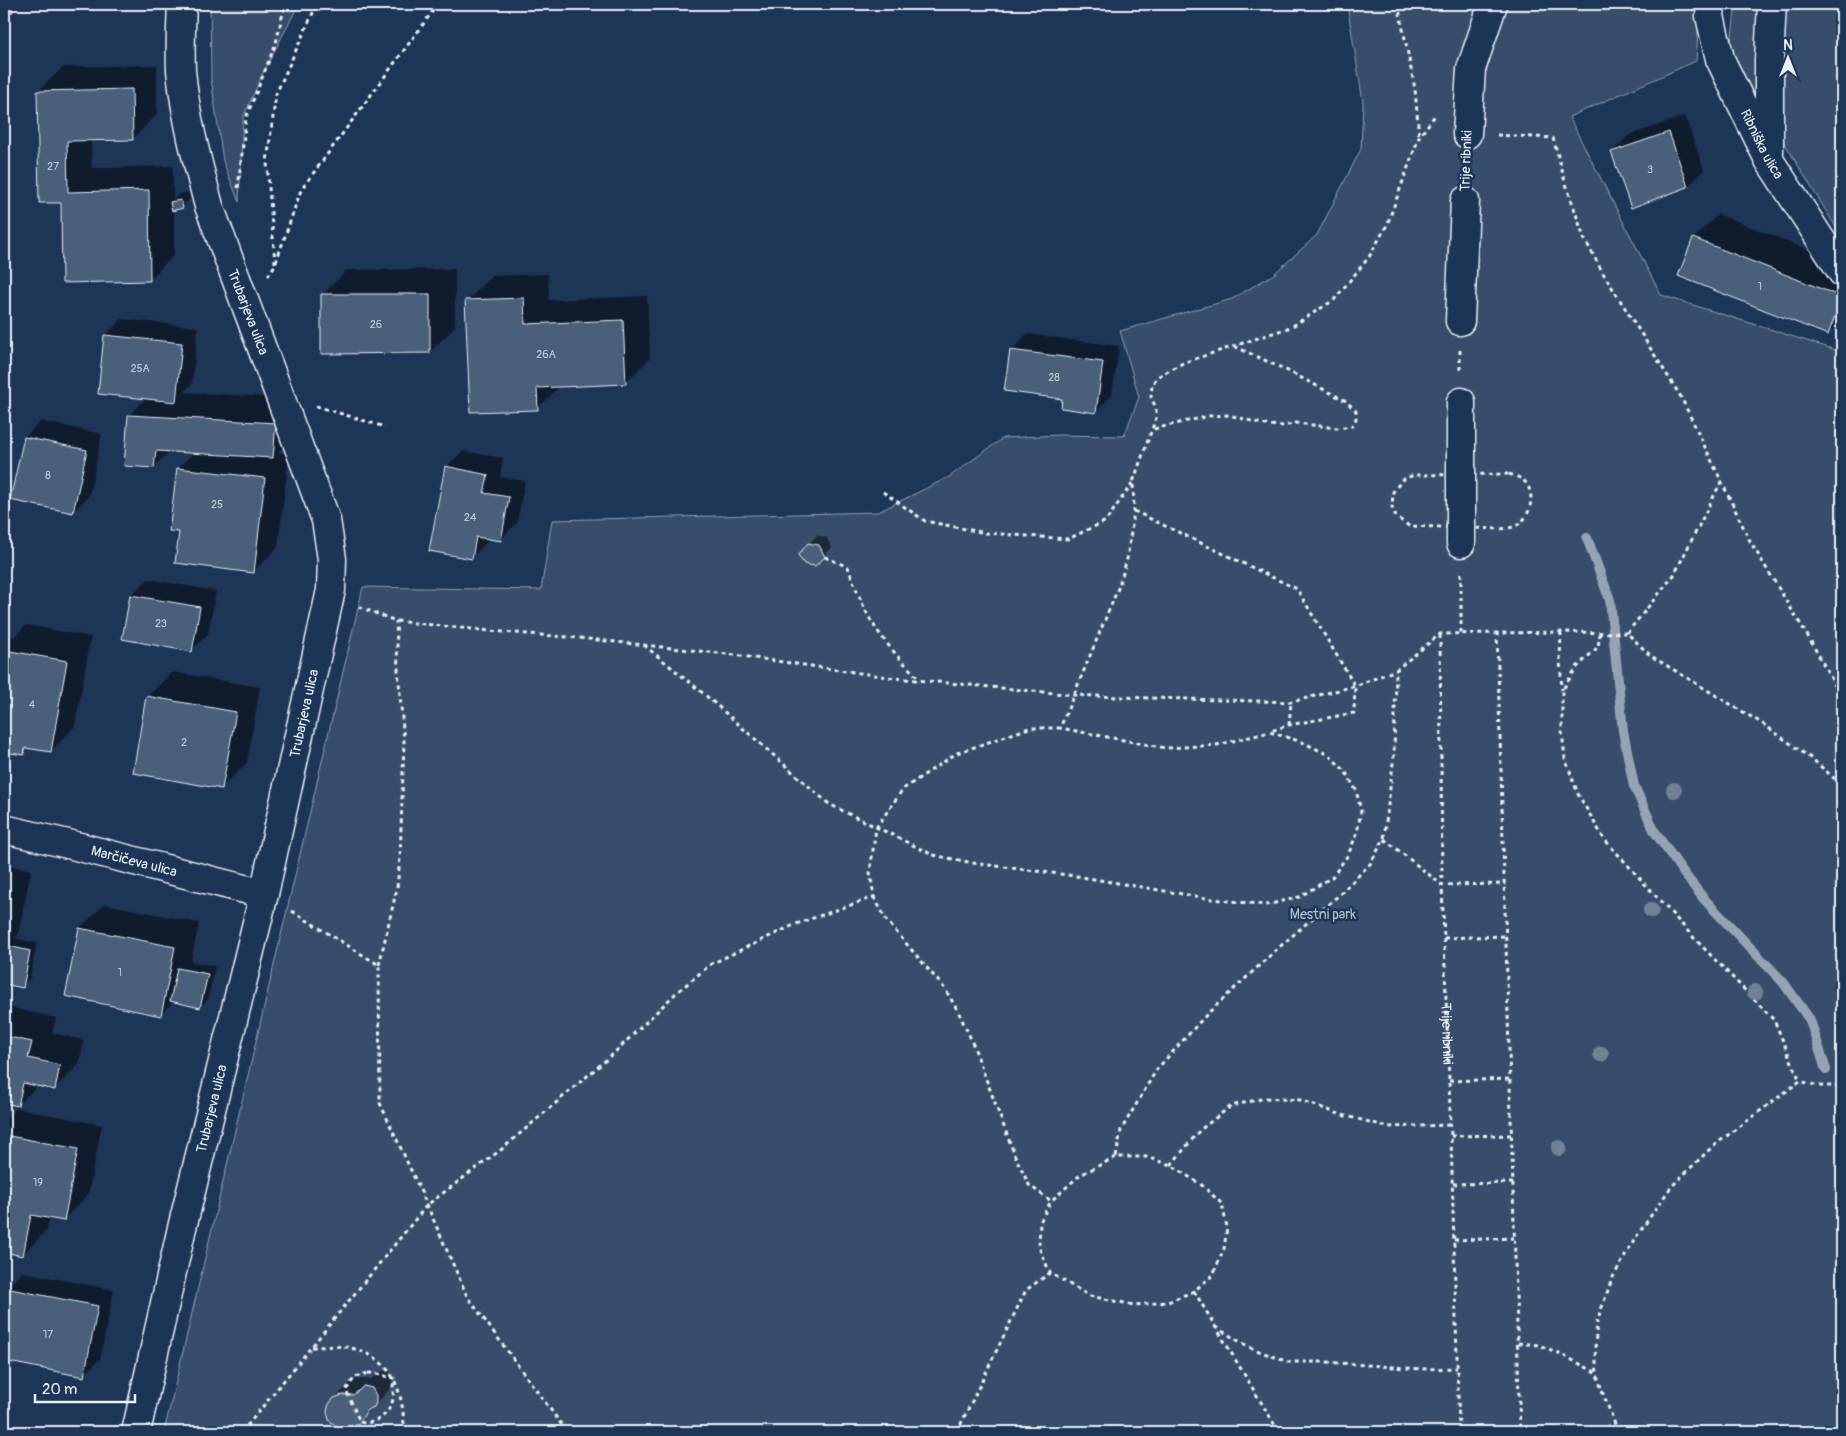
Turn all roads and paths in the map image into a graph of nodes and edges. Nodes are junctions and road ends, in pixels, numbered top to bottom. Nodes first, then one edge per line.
1 (182, 4) edge
2 (285, 4) edge
3 (317, 4) edge
4 (438, 4) edge
5 (1398, 4) edge
6 (1493, 4) edge
7 (1711, 4) edge
8 (1772, 4) edge
9 (1442, 107) dead end
10 (1467, 134) joint
11 (1419, 137) junction
12 (1769, 160) junction
13 (237, 195) dead end
14 (1465, 201) dead end
15 (275, 265) junction
16 (1842, 272) edge
17 (246, 310) junction
18 (1460, 321) joint
19 (1234, 346) junction
20 (281, 396) junction
21 (1461, 402) joint
22 (385, 427) dead end
23 (1153, 430) junction
24 (1722, 480) junction
25 (1133, 482) junction
26 (883, 492) dead end
27 (1134, 511) junction
28 (1461, 543) dead end
29 (825, 556) dead end
30 (1460, 595) dead end
31 (356, 606) dead end
32 (396, 621) junction
33 (1498, 632) junction
34 (1561, 632) junction
35 (1461, 633) junction
36 (1600, 633) junction
37 (1627, 633) junction
38 (1440, 634) junction
39 (643, 645) junction
40 (1396, 670) junction
41 (920, 680) junction
42 (1355, 686) junction
43 (1562, 691) junction
44 (1075, 695) junction
45 (1842, 698) edge
46 (1290, 702) junction
47 (1289, 724) junction
48 (1060, 728) junction
49 (1270, 732) junction
50 (1842, 785) edge
51 (876, 828) junction
52 (4, 829) edge
53 (1384, 839) junction
54 (1505, 884) junction
55 (1442, 885) junction
56 (264, 894) junction
57 (874, 898) junction
58 (1506, 936) junction
59 (1444, 938) junction
60 (379, 965) junction
61 (1510, 1079) junction
62 (1800, 1081) junction
63 (1449, 1082) junction
64 (1842, 1086) edge
65 (1451, 1125) junction
66 (1512, 1135) junction
67 (1451, 1136) junction
68 (1116, 1157) junction
69 (1171, 1166) junction
70 (1513, 1183) junction
71 (1452, 1184) junction
72 (1051, 1201) junction
73 (427, 1205) junction
74 (1515, 1238) junction
75 (1454, 1240) junction
76 (1050, 1273) junction
77 (1194, 1292) junction
78 (1216, 1327) junction
79 (1518, 1343) junction
80 (311, 1347) junction
81 (1458, 1368) junction
82 (1842, 1368) edge
83 (1597, 1374) junction
84 (394, 1378) junction
85 (136, 1432) edge
86 (242, 1432) edge
87 (404, 1432) edge
88 (567, 1432) edge
89 (957, 1432) edge
90 (1279, 1432) edge
91 (1459, 1432) edge
92 (1520, 1432) edge
93 (1618, 1432) edge
94 (1839, 1432) edge

1 - 17 street, Trubarjeva ulica
2 - 13 path
3 - 15 path
4 - 15 path
5 - 11 path
6 - 10 street, Trije ribniki
7 - 12 street, Ribniška ulica
8 - 12 street
9 - 11 path
10 - 24 path
11 - 19 path
12 - 16 street, Ribniška ulica
14 - 18 street, Trije ribniki
15 - 17 path
17 - 20 street, Trubarjeva ulica
18 - 21 path
19 - 23 path
19 - 23 path
20 - 22 path
20 - 56 street, Trubarjeva ulica
21 - 28 street
23 - 25 path
24 - 37 path
24 - 45 path
25 - 26 path
25 - 27 path
27 - 42 path
27 - 44 path
29 - 41 path
30 - 35 path
31 - 32 path
32 - 39 path
32 - 60 path
33 - 34 path
33 - 35 path
33 - 54 path
34 - 36 path
34 - 43 path
35 - 38 path
36 - 37 path
36 - 43 path
37 - 50 path
38 - 40 path
38 - 55 path, Trije ribniki
39 - 41 path
39 - 51 path
40 - 42 path
40 - 53 path
41 - 44 path
42 - 46 path
42 - 47 path
43 - 62 path
44 - 46 path
44 - 48 path
46 - 47 path
47 - 49 path
48 - 49 path
48 - 51 path
49 - 51 path
51 - 57 path
52 - 56 street, Marčičeva ulica
53 - 55 path
53 - 68 path
54 - 55 path
54 - 58 path
55 - 59 path, Trije ribniki
56 - 60 path
56 - 85 street, Trubarjeva ulica
57 - 72 path
57 - 73 path
58 - 59 path
58 - 61 path
59 - 63 path, Trije ribniki
60 - 73 path
61 - 63 path
61 - 66 path
62 - 64 path
62 - 83 path
63 - 65 path, Trije ribniki
65 - 67 path, Trije ribniki
65 - 69 path
66 - 67 path
66 - 70 path
67 - 71 path, Trije ribniki
68 - 69 path
68 - 72 path
69 - 77 path
70 - 71 path
70 - 74 path
71 - 75 path, Trije ribniki
72 - 76 path
73 - 80 path
73 - 88 path
74 - 75 path
74 - 79 path
75 - 81 path, Trije ribniki
76 - 77 path
76 - 89 path
77 - 78 path
78 - 81 path
78 - 90 path
79 - 83 path
79 - 92 path
80 - 84 path
80 - 86 path
81 - 91 path, Trije ribniki
82 - 94 path
83 - 93 path
84 - 84 path
84 - 87 path

